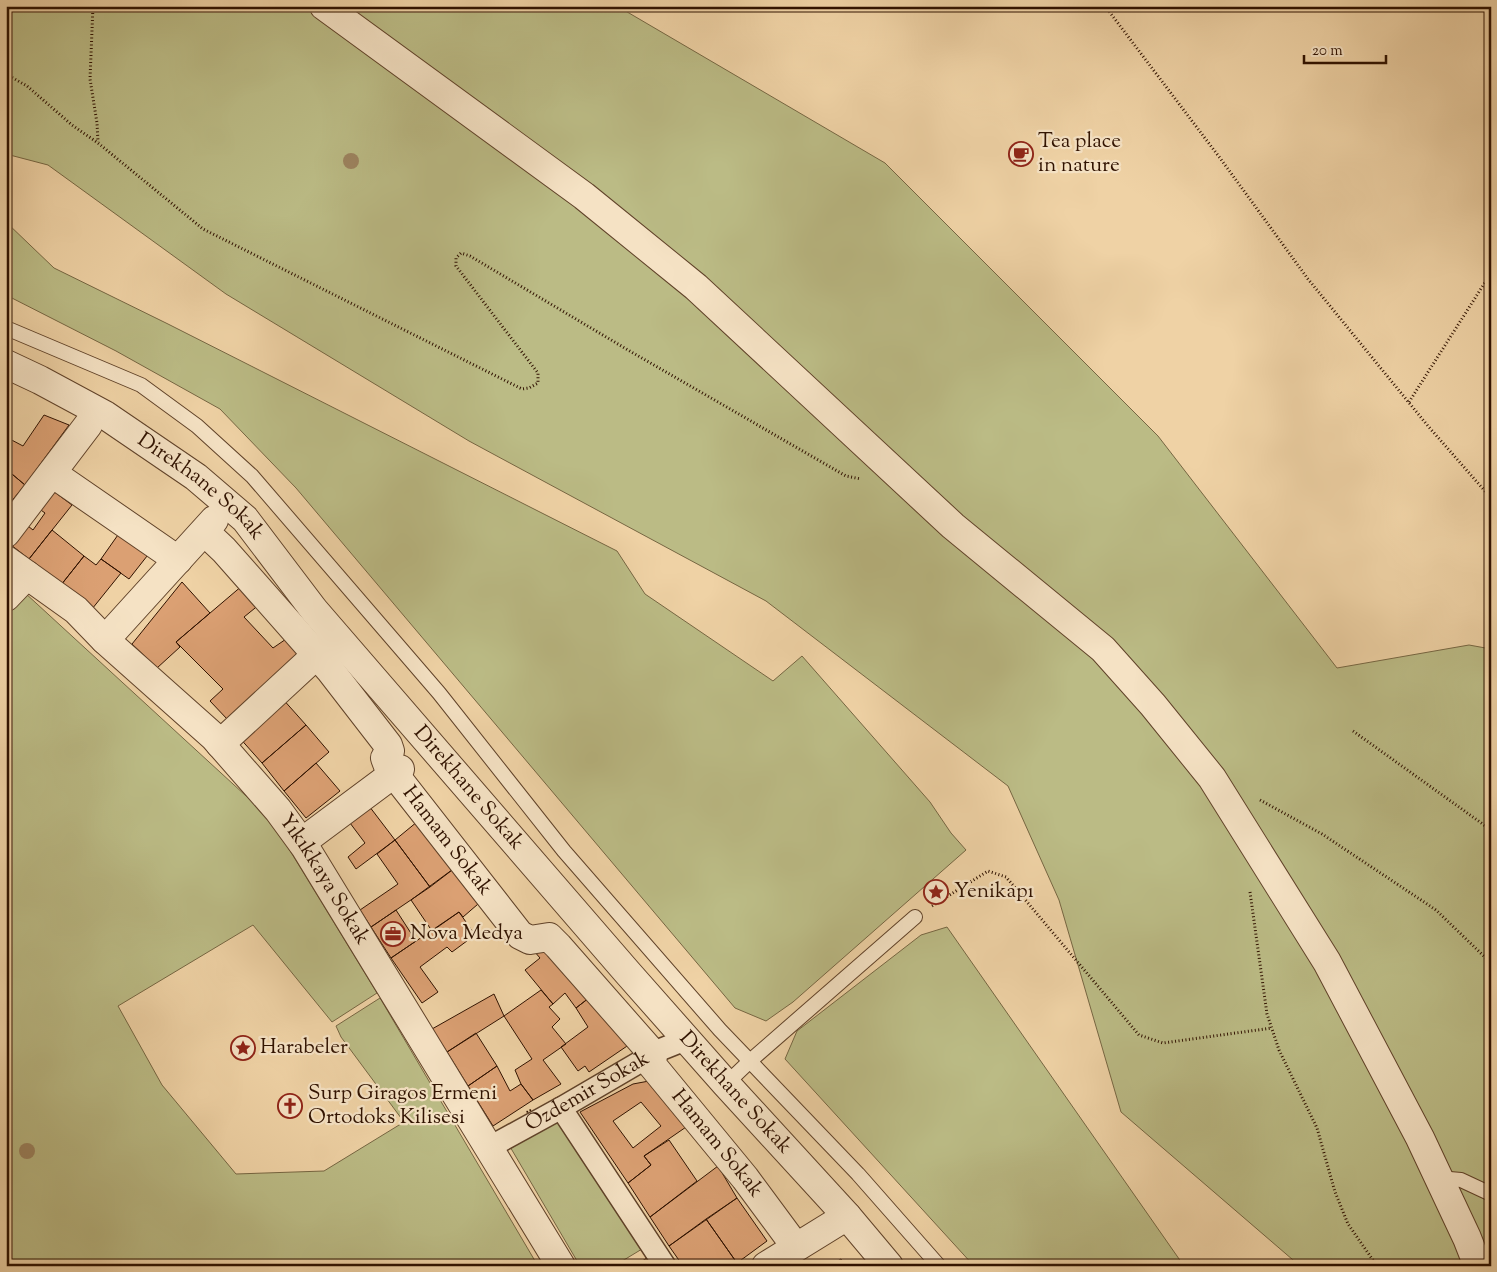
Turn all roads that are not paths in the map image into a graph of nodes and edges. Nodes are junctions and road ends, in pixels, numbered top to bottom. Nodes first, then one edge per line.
1 (324, 6) edge
2 (6, 328) edge
3 (6, 364) edge
4 (88, 425) dead end
5 (52, 473) junction
6 (6, 533) edge
7 (178, 560) junction
8 (17, 567) edge
9 (6, 597) edge
10 (105, 640) junction
11 (321, 651) junction
12 (220, 744) junction
13 (397, 771) junction
14 (302, 842) junction
15 (915, 918) road end
16 (686, 1039) junction
17 (654, 1054) junction
18 (750, 1061) junction
19 (726, 1084) junction
20 (561, 1108) junction
21 (490, 1147) junction
22 (1438, 1178) junction
23 (1491, 1194) edge
24 (847, 1216) junction
25 (796, 1247) junction
26 (561, 1266) edge
27 (665, 1266) edge
28 (766, 1266) edge
29 (890, 1266) edge
30 (939, 1266) edge
31 (1478, 1266) edge

1 - 22 street
2 - 18 lane
3 - 16 street, Direkhane Sokak
4 - 5 street
5 - 6 street
5 - 7 street
7 - 10 street
7 - 11 street, Hamam Sokak
8 - 9 street
8 - 10 street, Yıkıkkaya Sokak
10 - 12 street, Yıkıkkaya Sokak
11 - 12 street
11 - 13 street, Hamam Sokak
12 - 14 street, Yıkıkkaya Sokak
13 - 14 street
13 - 17 street, Hamam Sokak
14 - 21 street, Yıkıkkaya Sokak
15 - 18 lane
16 - 17 street, Özdemir Sokak
16 - 19 street, Direkhane Sokak
17 - 20 street, Özdemir Sokak
17 - 25 street, Hamam Sokak
18 - 19 lane
18 - 30 lane
19 - 24 street, Direkhane Sokak
20 - 21 street, Özdemir Sokak
20 - 27 street
21 - 26 street, Yıkıkkaya Sokak
22 - 23 lane
22 - 31 street
24 - 25 street
24 - 29 street, Direkhane Sokak
25 - 28 street

